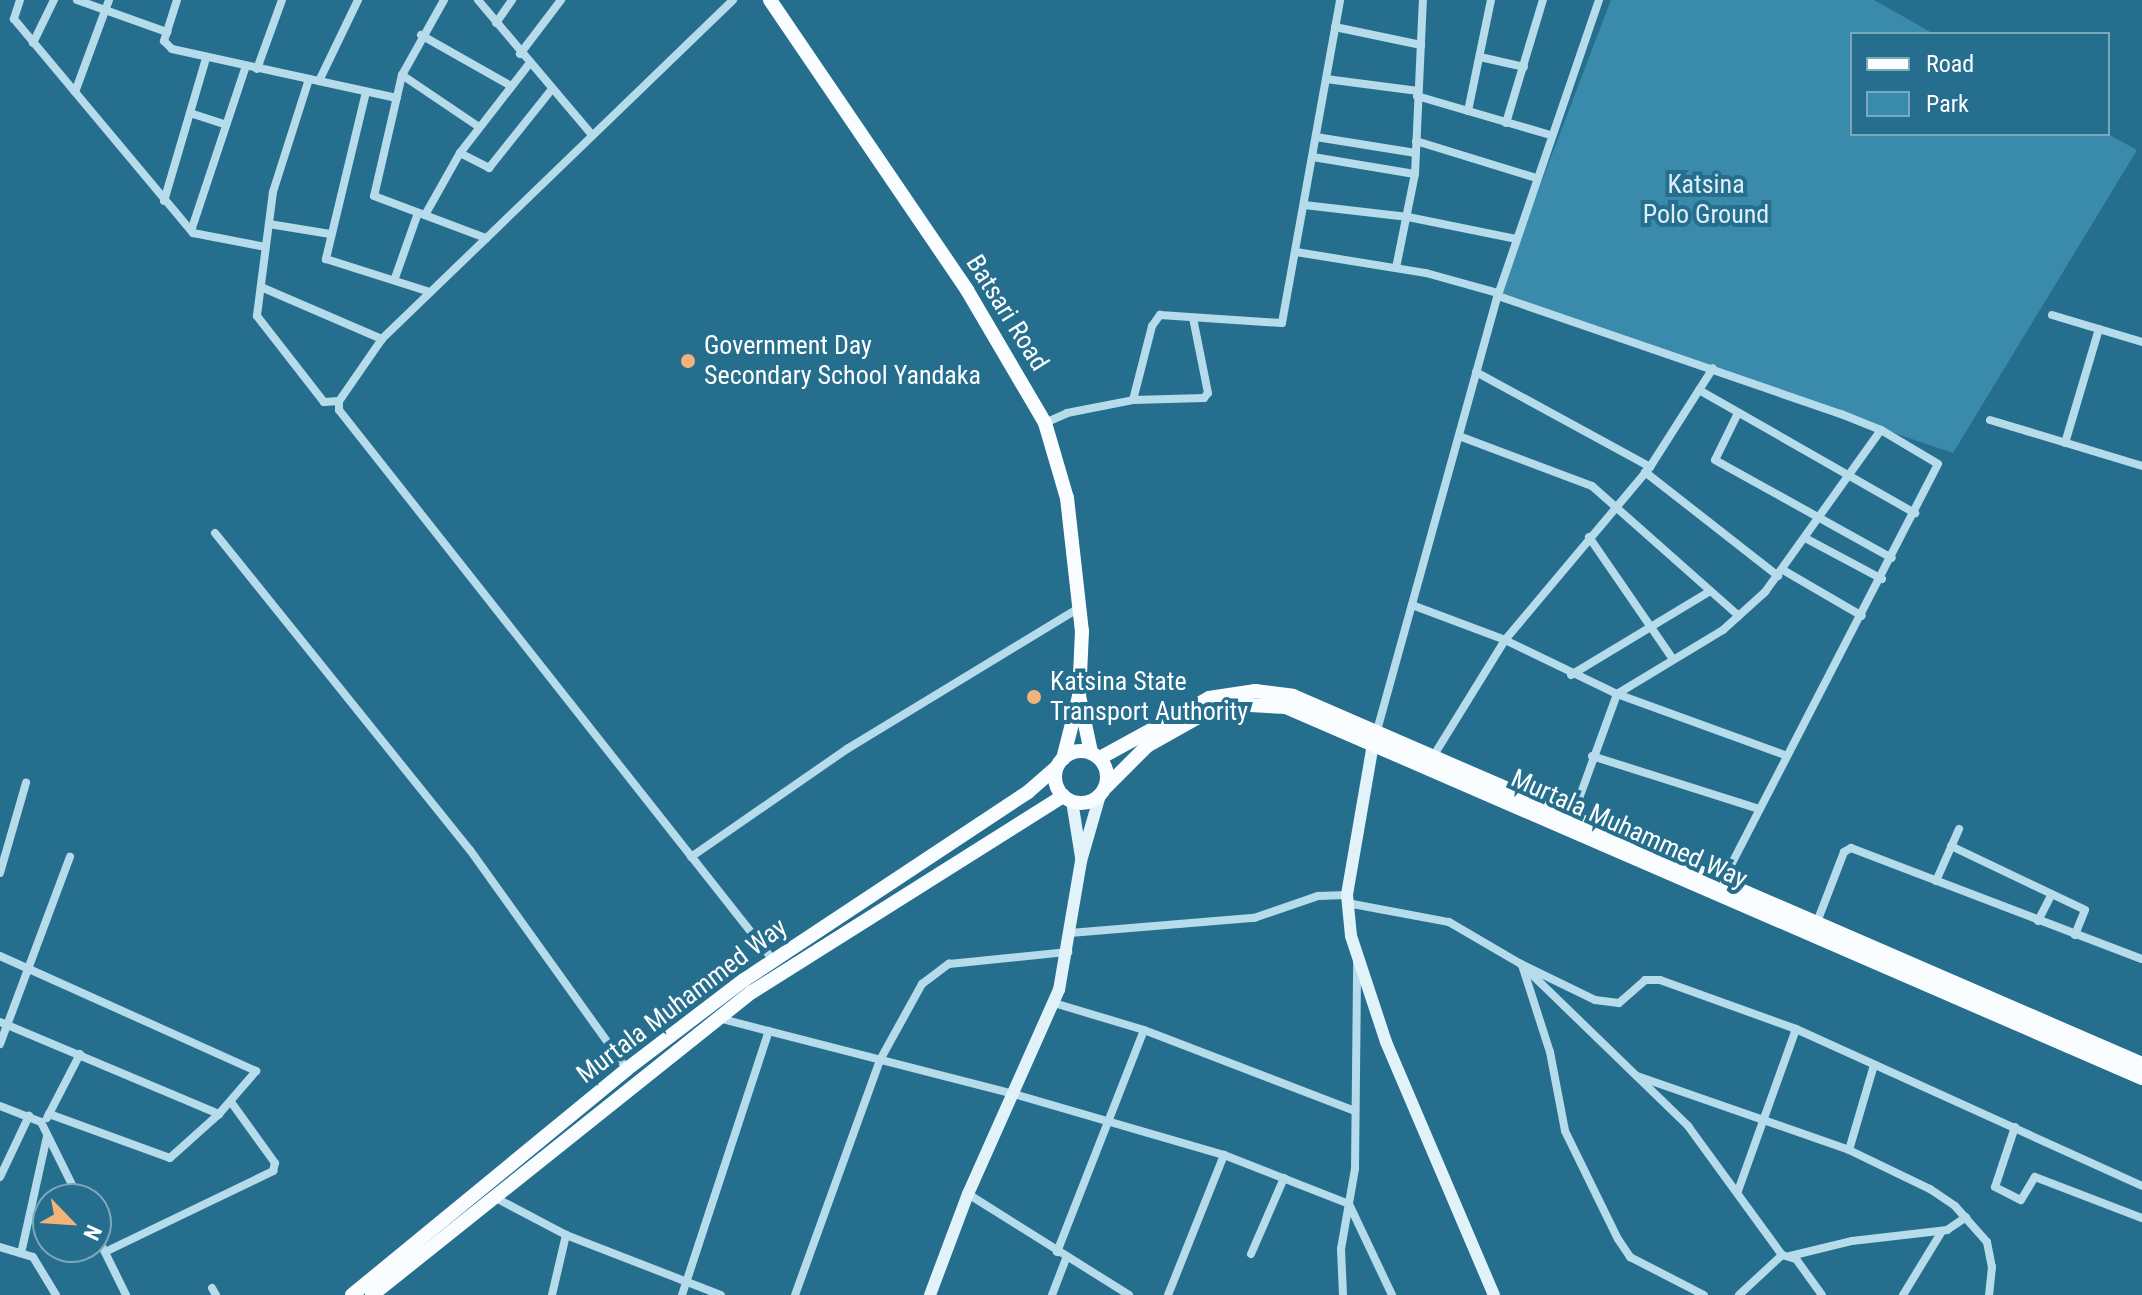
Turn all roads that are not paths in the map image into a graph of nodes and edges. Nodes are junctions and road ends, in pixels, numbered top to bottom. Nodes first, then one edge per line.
1 (20, 0) edge
2 (54, 0) edge
3 (77, 0) edge
4 (109, 0) edge
5 (177, 0) edge
6 (282, 0) edge
7 (358, 0) edge
8 (444, 0) edge
9 (478, 0) edge
10 (512, 0) edge
11 (561, 0) edge
12 (733, 0) edge
13 (770, 0) edge
14 (1340, 0) edge
15 (1423, 0) edge
16 (1491, 0) edge
17 (1543, 0) edge
18 (1599, 0) edge
19 (106, 10) junction
20 (496, 23) junction
21 (1335, 27) junction
22 (167, 32) junction
23 (421, 35) junction
24 (33, 43) junction
25 (1421, 45) junction
26 (520, 54) junction
27 (1480, 57) junction
28 (206, 58) junction
29 (529, 64) junction
30 (246, 66) junction
31 (1524, 67) junction
32 (257, 69) junction
33 (402, 75) junction
34 (309, 79) junction
35 (1326, 79) junction
36 (319, 81) junction
37 (511, 86) junction
38 (552, 89) junction
39 (75, 92) junction
40 (366, 92) junction
41 (1418, 94) junction
42 (397, 98) junction
43 (1468, 111) junction
44 (190, 113) junction
45 (1506, 123) junction
46 (226, 125) junction
47 (479, 127) junction
48 (592, 135) junction
49 (1550, 135) junction
50 (1316, 137) junction
51 (1416, 141) junction
52 (460, 153) junction
53 (1416, 153) junction
54 (1313, 157) junction
55 (1415, 174) junction
56 (1536, 178) junction
57 (164, 201) junction
58 (1304, 205) junction
59 (422, 214) junction
60 (1408, 217) junction
61 (269, 224) junction
62 (192, 228) junction
63 (330, 234) junction
64 (486, 238) junction
65 (1516, 239) junction
66 (266, 247) junction
67 (1296, 252) junction
68 (1396, 268) junction
69 (395, 278) junction
70 (261, 287) junction
71 (430, 292) junction
72 (1498, 294) junction
73 (2052, 315) dead end
74 (1193, 318) junction
75 (2099, 329) junction
76 (382, 339) junction
77 (2142, 342) edge
78 (1713, 368) junction
79 (1476, 372) junction
80 (1699, 390) junction
81 (1133, 400) junction
82 (339, 401) junction
83 (1738, 413) junction
84 (1990, 420) dead end
85 (1045, 423) junction
86 (1881, 430) junction
87 (1459, 436) junction
88 (2065, 443) junction
89 (2142, 466) edge
90 (1647, 470) junction
91 (1850, 476) junction
92 (1618, 505) junction
93 (1915, 513) junction
94 (1822, 519) junction
95 (215, 533) dead end
96 (1589, 537) junction
97 (1807, 539) junction
98 (1892, 558) junction
99 (1781, 573) junction
100 (1882, 579) junction
101 (1710, 591) junction
102 (1412, 605) junction
103 (1080, 608) junction
104 (1739, 616) junction
105 (1862, 616) junction
106 (1650, 626) junction
107 (1505, 640) junction
108 (1673, 659) junction
109 (1571, 675) junction
110 (1617, 694) junction
111 (1079, 696) junction
112 (1375, 737) junction
113 (1095, 755) junction
114 (1434, 755) junction
115 (1592, 756) junction
116 (1787, 756) junction
117 (1060, 763) junction
118 (26, 783) dead end
119 (1103, 791) junction
120 (1067, 798) junction
121 (1759, 809) junction
122 (1573, 815) junction
123 (1959, 829) dead end
124 (1951, 846) junction
125 (70, 857) dead end
126 (691, 857) junction
127 (1081, 861) junction
128 (0, 873) edge
129 (1936, 881) junction
130 (1722, 882) junction
131 (2052, 894) junction
132 (1347, 899) junction
133 (2038, 921) junction
134 (1817, 922) junction
135 (1070, 933) junction
136 (2075, 935) junction
137 (1068, 952) junction
138 (0, 956) edge
139 (2142, 959) edge
140 (773, 960) junction
141 (1357, 961) junction
142 (1521, 964) junction
143 (29, 967) junction
144 (1980, 1000) junction
145 (1054, 1003) junction
146 (717, 1018) junction
147 (4, 1024) edge
148 (1796, 1029) junction
149 (1144, 1030) junction
150 (769, 1031) junction
151 (0, 1044) edge
152 (80, 1054) junction
153 (880, 1060) junction
154 (2142, 1064) edge
155 (1874, 1065) junction
156 (627, 1069) junction
157 (1635, 1076) junction
158 (2142, 1078) edge
159 (1014, 1094) junction
160 (231, 1102) junction
161 (0, 1106) edge
162 (1355, 1111) junction
163 (49, 1114) junction
164 (219, 1114) junction
165 (29, 1116) junction
166 (1763, 1120) junction
167 (1109, 1122) junction
168 (2015, 1127) junction
169 (45, 1130) junction
170 (1849, 1150) junction
171 (1224, 1155) junction
172 (0, 1177) edge
173 (1284, 1178) junction
174 (71, 1183) edge
175 (2142, 1186) edge
176 (1738, 1191) junction
177 (968, 1194) junction
178 (493, 1197) junction
179 (1349, 1204) junction
180 (1966, 1217) junction
181 (2142, 1218) edge
182 (1942, 1231) junction
183 (566, 1235) junction
184 (0, 1247) edge
185 (22, 1249) junction
186 (112, 1249) edge
187 (1057, 1252) junction
188 (1251, 1254) dead end
189 (1786, 1256) junction
190 (1066, 1258) junction
191 (110, 1263) edge
192 (686, 1280) junction
193 (56, 1295) edge
194 (126, 1295) edge
195 (352, 1295) edge
196 (372, 1295) edge
197 (552, 1295) edge
198 (682, 1295) edge
199 (721, 1295) edge
200 (795, 1295) edge
201 (930, 1295) edge
202 (1052, 1295) edge
203 (1129, 1295) edge
204 (1168, 1295) edge
205 (1343, 1295) edge
206 (1392, 1295) edge
207 (1494, 1295) edge
208 (1704, 1295) edge
209 (1739, 1295) edge
210 (1822, 1295) edge
211 (1903, 1295) edge
212 (1989, 1295) edge

1 - 24 street
2 - 24 street
3 - 19 street
4 - 19 street
5 - 22 street
6 - 32 street
7 - 36 street
8 - 23 street
9 - 20 street
10 - 20 street
11 - 26 street
12 - 48 street
13 - 85 main road, Batsari Road
14 - 21 street
15 - 25 street
16 - 27 street
17 - 31 street
18 - 49 street
19 - 22 street
19 - 39 street
20 - 26 street
21 - 25 street
21 - 35 street
22 - 28 street
23 - 33 street
23 - 37 street
24 - 39 street
25 - 41 street
26 - 29 street
27 - 31 street
27 - 43 street
28 - 30 street
28 - 44 street
29 - 37 street
29 - 38 street
30 - 32 street
30 - 46 street
31 - 45 street
32 - 34 street
33 - 42 street
33 - 47 street
34 - 36 street
34 - 61 street
35 - 41 street
35 - 50 street
36 - 40 street
37 - 47 street
38 - 48 street
38 - 52 street
39 - 57 street
40 - 42 street
40 - 63 street
41 - 43 street
41 - 51 street
42 - 59 street
43 - 45 street
44 - 46 street
44 - 57 street
45 - 49 street
46 - 62 street
47 - 52 street
48 - 64 street
49 - 56 street
50 - 53 street
50 - 54 street
51 - 53 street
51 - 56 street
52 - 59 street
53 - 55 street
54 - 55 street
54 - 58 street
55 - 60 street
56 - 65 street
57 - 62 street
58 - 60 street
58 - 67 street
59 - 64 street
59 - 69 street
60 - 65 street
60 - 68 street
61 - 63 street
61 - 66 street
62 - 66 street
63 - 69 street
64 - 71 street
65 - 72 street
66 - 70 street
67 - 68 street
67 - 74 street
68 - 72 street
69 - 71 street
70 - 76 street
70 - 82 street
71 - 76 street
72 - 78 street
72 - 79 street
73 - 75 street
74 - 81 street
74 - 81 street
75 - 77 street
75 - 88 street
76 - 82 street
78 - 80 street
78 - 86 street
79 - 87 street
79 - 90 street
80 - 83 street
80 - 90 street
81 - 85 street
82 - 126 street
83 - 91 street
83 - 94 street
84 - 88 street
85 - 103 main road, Batsari Road
86 - 91 street
86 - 93 street
87 - 92 street
87 - 102 street
88 - 89 street
90 - 92 street
90 - 99 street
91 - 93 street
91 - 94 street
92 - 96 street
92 - 101 street
93 - 98 street
94 - 97 street
94 - 98 street
95 - 156 street
96 - 106 street
96 - 107 street
97 - 99 street
97 - 100 street
98 - 100 street
99 - 104 street
99 - 105 street
100 - 105 street
101 - 104 street
101 - 106 street
102 - 107 street
102 - 112 street
103 - 111 main road, Batsari Road
103 - 126 street
104 - 108 street
105 - 116 street
106 - 108 street
106 - 109 street
107 - 109 street
107 - 114 street
108 - 110 street
109 - 110 street
110 - 115 street
110 - 116 street
111 - 113 main road
111 - 117 main road
112 - 113 main road
112 - 114 main road
112 - 119 main road, Murtala Muhammed Way
112 - 132 street
112 - 144 main road, Murtala Muhammed Way
113 - 117 main road
113 - 119 main road
114 - 122 main road
115 - 121 street
115 - 122 street
116 - 121 street
117 - 120 main road
117 - 140 main road, Murtala Muhammed Way
118 - 128 street
119 - 120 main road
119 - 127 street
120 - 127 street
120 - 146 main road, Murtala Muhammed Way
121 - 130 street
122 - 130 main road
123 - 124 street
124 - 129 street
124 - 131 street
125 - 143 street
126 - 140 street
127 - 135 street
129 - 133 street
129 - 134 street
130 - 134 main road
131 - 133 street
131 - 136 street
132 - 135 street
132 - 141 street
132 - 142 street
133 - 136 street
134 - 144 main road
135 - 137 street
136 - 139 street
137 - 145 street
137 - 153 street
138 - 143 street
140 - 156 main road, Murtala Muhammed Way
141 - 162 street
141 - 207 street
142 - 148 street
142 - 157 street
142 - 208 street
143 - 147 street
143 - 160 street
144 - 154 main road
144 - 158 main road, Murtala Muhammed Way
145 - 149 street
145 - 159 street
146 - 150 street
146 - 178 main road, Murtala Muhammed Way
147 - 151 street
147 - 152 street
148 - 155 street
148 - 166 street
149 - 162 street
149 - 167 street
150 - 153 street
150 - 192 street
152 - 163 street
152 - 164 street
153 - 159 street
153 - 200 street
155 - 168 street
155 - 170 street
156 - 195 main road, Murtala Muhammed Way
157 - 166 street
157 - 176 street
159 - 167 street
159 - 177 street
160 - 164 street
160 - 186 street
161 - 165 street
162 - 179 street
163 - 164 street
163 - 169 street
165 - 169 street
165 - 172 street
166 - 170 street
166 - 176 street
167 - 171 street
167 - 187 street
168 - 175 street
168 - 181 street
169 - 174 street
169 - 185 street
170 - 180 street
171 - 173 street
171 - 204 street
173 - 179 street
173 - 188 street
176 - 189 street
177 - 187 street
177 - 201 street
178 - 183 street
178 - 196 main road, Murtala Muhammed Way
179 - 205 street
179 - 206 street
180 - 182 street
180 - 212 street
182 - 189 street
182 - 211 street
183 - 192 street
183 - 197 street
184 - 185 street
185 - 193 street
187 - 190 street
189 - 209 street
189 - 210 street
190 - 202 street
190 - 203 street
191 - 194 street
192 - 198 street
192 - 199 street

